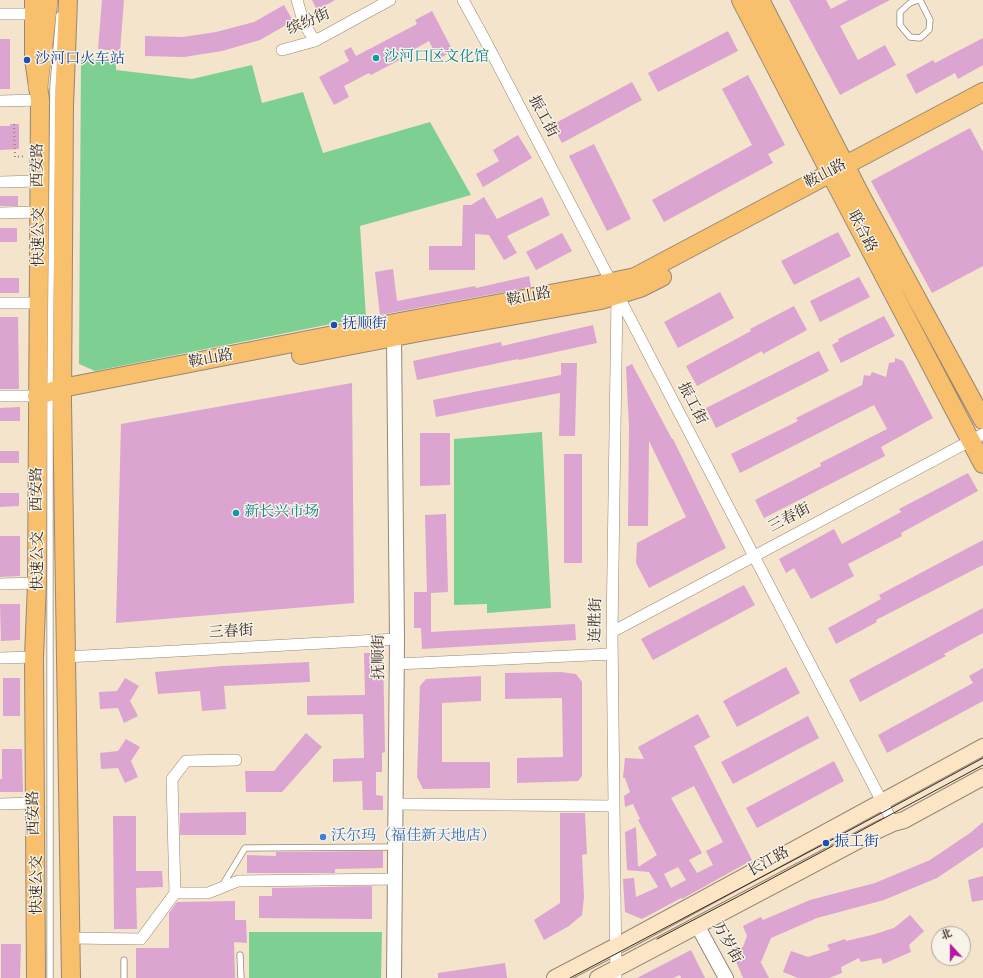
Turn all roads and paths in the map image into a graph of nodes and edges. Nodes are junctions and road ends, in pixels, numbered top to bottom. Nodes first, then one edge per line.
1 (297, 0) edge
2 (390, 0) edge
3 (463, 0) edge
4 (741, 0) edge
5 (760, 0) edge
6 (919, 0) edge
7 (59, 3) edge
8 (38, 12) edge
9 (0, 14) edge
10 (314, 41) junction
11 (282, 50) dead end
12 (983, 92) edge
13 (39, 93) junction
14 (0, 101) edge
15 (983, 106) edge
16 (14, 124) dead end
17 (15, 149) dead end
18 (840, 175) junction
19 (39, 181) junction
20 (0, 182) edge
21 (39, 212) junction
22 (0, 213) edge
23 (614, 288) junction
24 (0, 303) edge
25 (38, 303) junction
26 (394, 337) junction
27 (53, 395) junction
28 (0, 396) edge
29 (983, 420) edge
30 (977, 437) edge
31 (983, 464) edge
32 (753, 556) junction
33 (37, 583) junction
34 (0, 584) edge
35 (612, 632) junction
36 (398, 639) junction
37 (612, 654) junction
38 (66, 656) junction
39 (34, 657) junction
40 (0, 658) edge
41 (397, 664) junction
42 (983, 746) edge
43 (236, 760) dead end
44 (983, 777) edge
45 (882, 801) junction
46 (34, 803) junction
47 (0, 804) edge
48 (396, 804) junction
49 (614, 806) junction
50 (893, 823) junction
51 (396, 847) junction
52 (396, 879) junction
53 (221, 888) junction
54 (175, 893) junction
55 (697, 925) junction
56 (70, 938) junction
57 (616, 946) junction
58 (240, 955) dead end
59 (124, 960) dead end
60 (616, 973) edge
61 (36, 978) edge
62 (50, 978) edge
63 (71, 978) edge
64 (124, 978) edge
65 (241, 978) edge
66 (394, 978) edge
67 (555, 978) edge
68 (598, 978) edge
69 (726, 978) edge

1 - 10 street
2 - 10 street, 缤纷街
3 - 23 street, 振工街
4 - 18 main road, 联合路
5 - 18 main road, 联合路
6 - 6 lane
7 - 8 highway
7 - 27 main road, 西安路
8 - 9 street
8 - 13 highway
10 - 11 street, 缤纷街
12 - 18 main road, 鞍山路
13 - 14 street
13 - 19 main road, 西安路
15 - 18 main road, 鞍山路
16 - 17 path
18 - 23 main road, 鞍山路
18 - 29 main road, 联合路
18 - 30 main road, 联合路
19 - 20 street
19 - 21 main road, 西安路
21 - 22 street
21 - 25 main road, 西安路
23 - 26 main road, 鞍山路
23 - 27 main road, 鞍山路
23 - 32 street, 振工街
23 - 35 street, 连胜街
24 - 25 street
25 - 27 main road, 西安路
26 - 27 main road, 鞍山路
26 - 36 street, 抚顺街
27 - 28 street, 鞍山路
27 - 33 main road, 西安路
27 - 38 main road, 西安路
27 - 62 lane, 快速公交
30 - 31 main road, 联合路
30 - 32 street, 三春街
32 - 35 street, 三春街
32 - 45 street, 振工街
33 - 34 street
33 - 39 main road, 西安路
35 - 37 street, 连胜街
36 - 38 street, 三春街
36 - 41 street, 抚顺街
37 - 41 street
37 - 49 street, 连胜街
38 - 56 main road, 西安路
39 - 40 street
39 - 46 main road, 西安路
41 - 48 street, 抚顺街
42 - 45 main road, 长江路
43 - 54 street
44 - 50 main road, 长江路
45 - 50 street, 振工街
45 - 57 main road, 长江路
46 - 47 street
46 - 61 main road, 西安路
48 - 49 street
48 - 51 street, 抚顺街
49 - 57 street, 连胜街
50 - 55 main road, 长江路
51 - 52 street, 抚顺街
51 - 53 lane
52 - 53 street
52 - 66 street, 抚顺街
53 - 54 street
54 - 56 street
55 - 60 main road, 长江路
55 - 69 street, 万岁街
56 - 63 main road, 西安路
57 - 60 street, 连胜街
57 - 67 main road, 长江路
58 - 65 lane
59 - 64 lane
60 - 68 main road, 长江路

